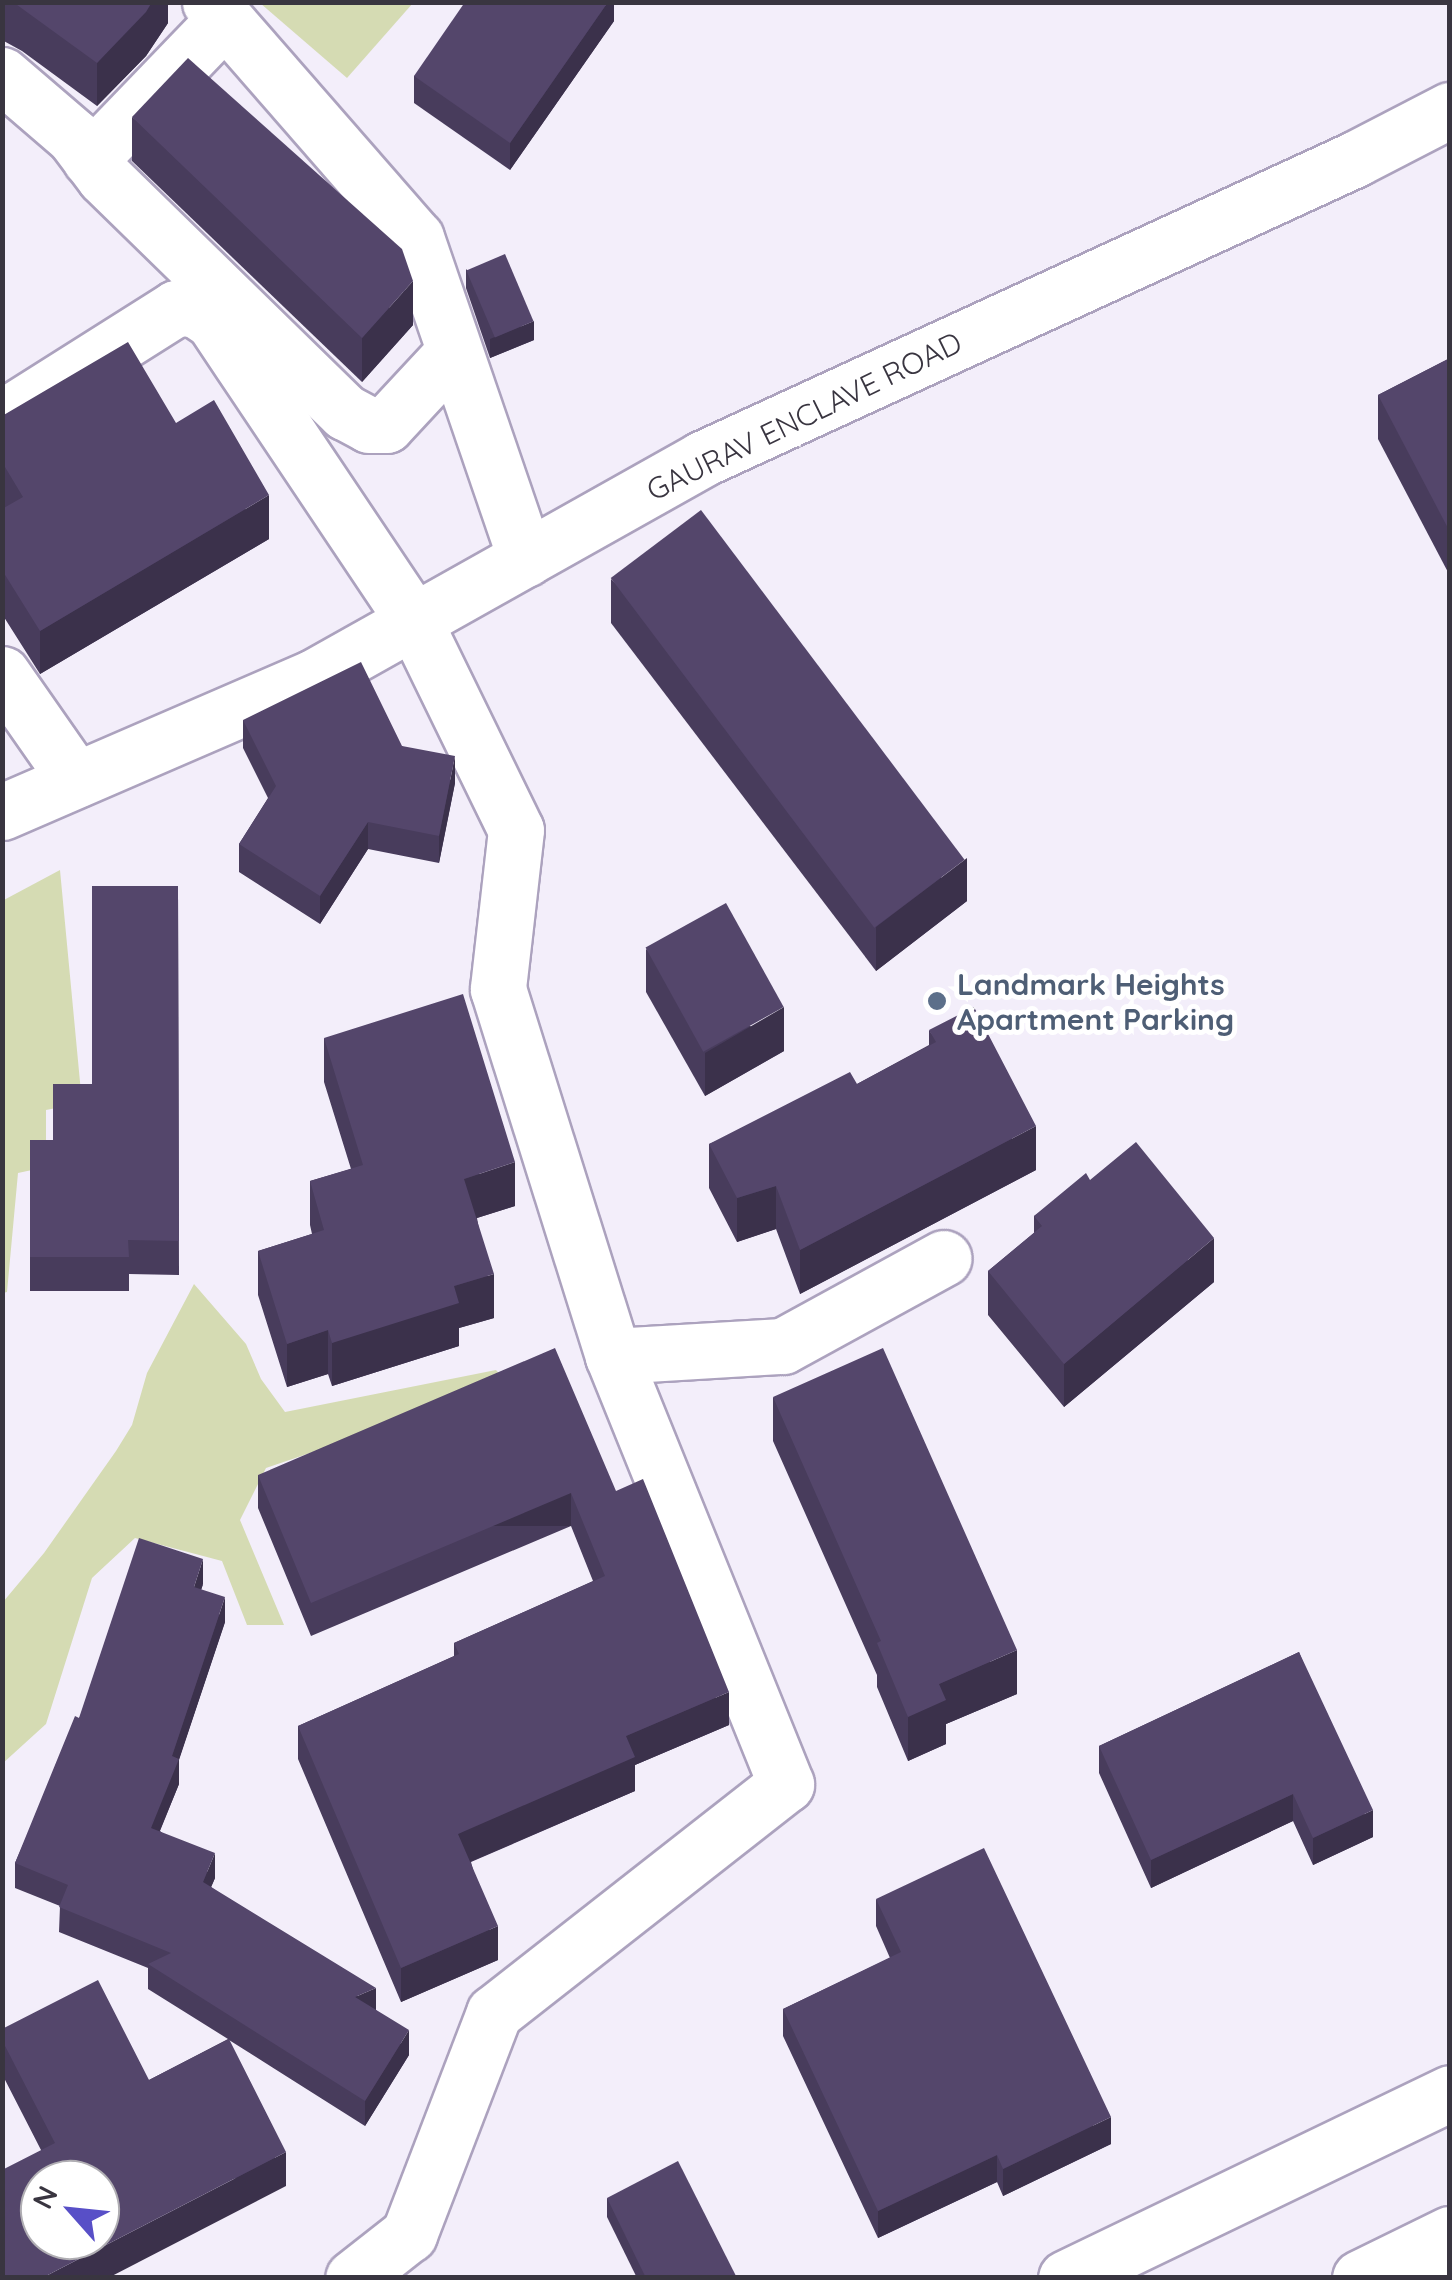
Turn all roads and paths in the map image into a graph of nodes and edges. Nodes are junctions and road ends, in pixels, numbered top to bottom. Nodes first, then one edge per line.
1 (216, 12) edge
2 (2, 75) edge
3 (1450, 110) edge
4 (90, 158) junction
5 (453, 354) junction
6 (2, 418) edge
7 (526, 559) junction
8 (415, 623) junction
9 (2, 674) edge
10 (76, 780) junction
11 (2, 812) edge
12 (944, 1258) dead end
13 (613, 1356) junction
14 (1450, 2093) edge
15 (1450, 2133) edge
16 (1450, 2234) edge
17 (353, 2278) edge
18 (1066, 2278) edge
19 (1148, 2278) edge
20 (1360, 2278) edge

1 - 4 street
1 - 5 street
2 - 4 street
3 - 7 street, GAURAV ENCLAVE ROAD
4 - 5 street
5 - 7 street
6 - 8 street
7 - 8 street, GAURAV ENCLAVE ROAD
8 - 10 street, GAURAV ENCLAVE ROAD
8 - 13 street
9 - 10 street
10 - 11 street, GAURAV ENCLAVE ROAD
12 - 13 street
13 - 17 street
14 - 18 street
15 - 19 street
16 - 20 street

